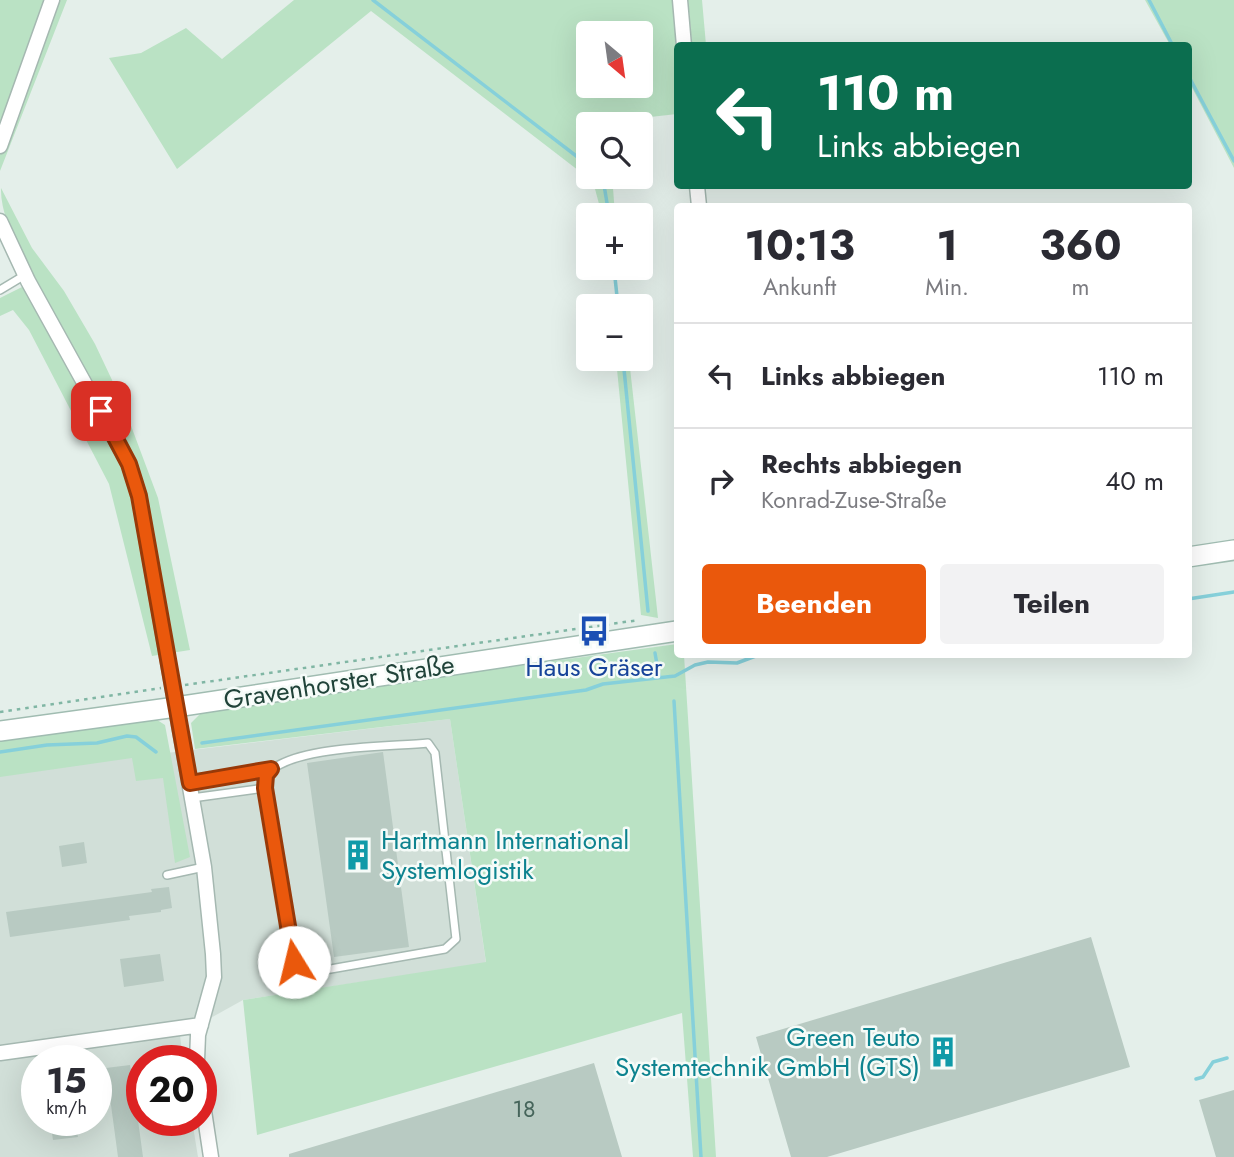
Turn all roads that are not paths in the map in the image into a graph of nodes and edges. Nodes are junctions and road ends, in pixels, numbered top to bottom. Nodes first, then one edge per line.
1 (52, 0) edge
2 (680, 0) edge
3 (684, 42) edge
4 (0, 146) edge
5 (0, 221) edge
6 (26, 275) junction
7 (0, 290) edge
8 (1234, 550) edge
9 (1192, 556) edge
10 (674, 631) edge
11 (176, 707) junction
12 (0, 730) edge
13 (271, 769) junction
14 (265, 788) junction
15 (191, 791) junction
16 (204, 867) junction
17 (167, 875) dead end
18 (201, 1025) junction
19 (199, 1045) edge
20 (0, 1053) edge
21 (208, 1136) edge
22 (211, 1157) edge

1 - 4 street
2 - 3 street
5 - 6 street
6 - 7 lane
6 - 11 street
8 - 9 main road
10 - 11 main road, Gravenhorster Straße
11 - 12 main road, Gravenhorster Straße
11 - 15 street
13 - 14 lane
13 - 14 lane
13 - 15 lane
14 - 15 lane
15 - 16 street
16 - 17 lane
16 - 18 street
18 - 19 street
18 - 20 street
21 - 22 street

